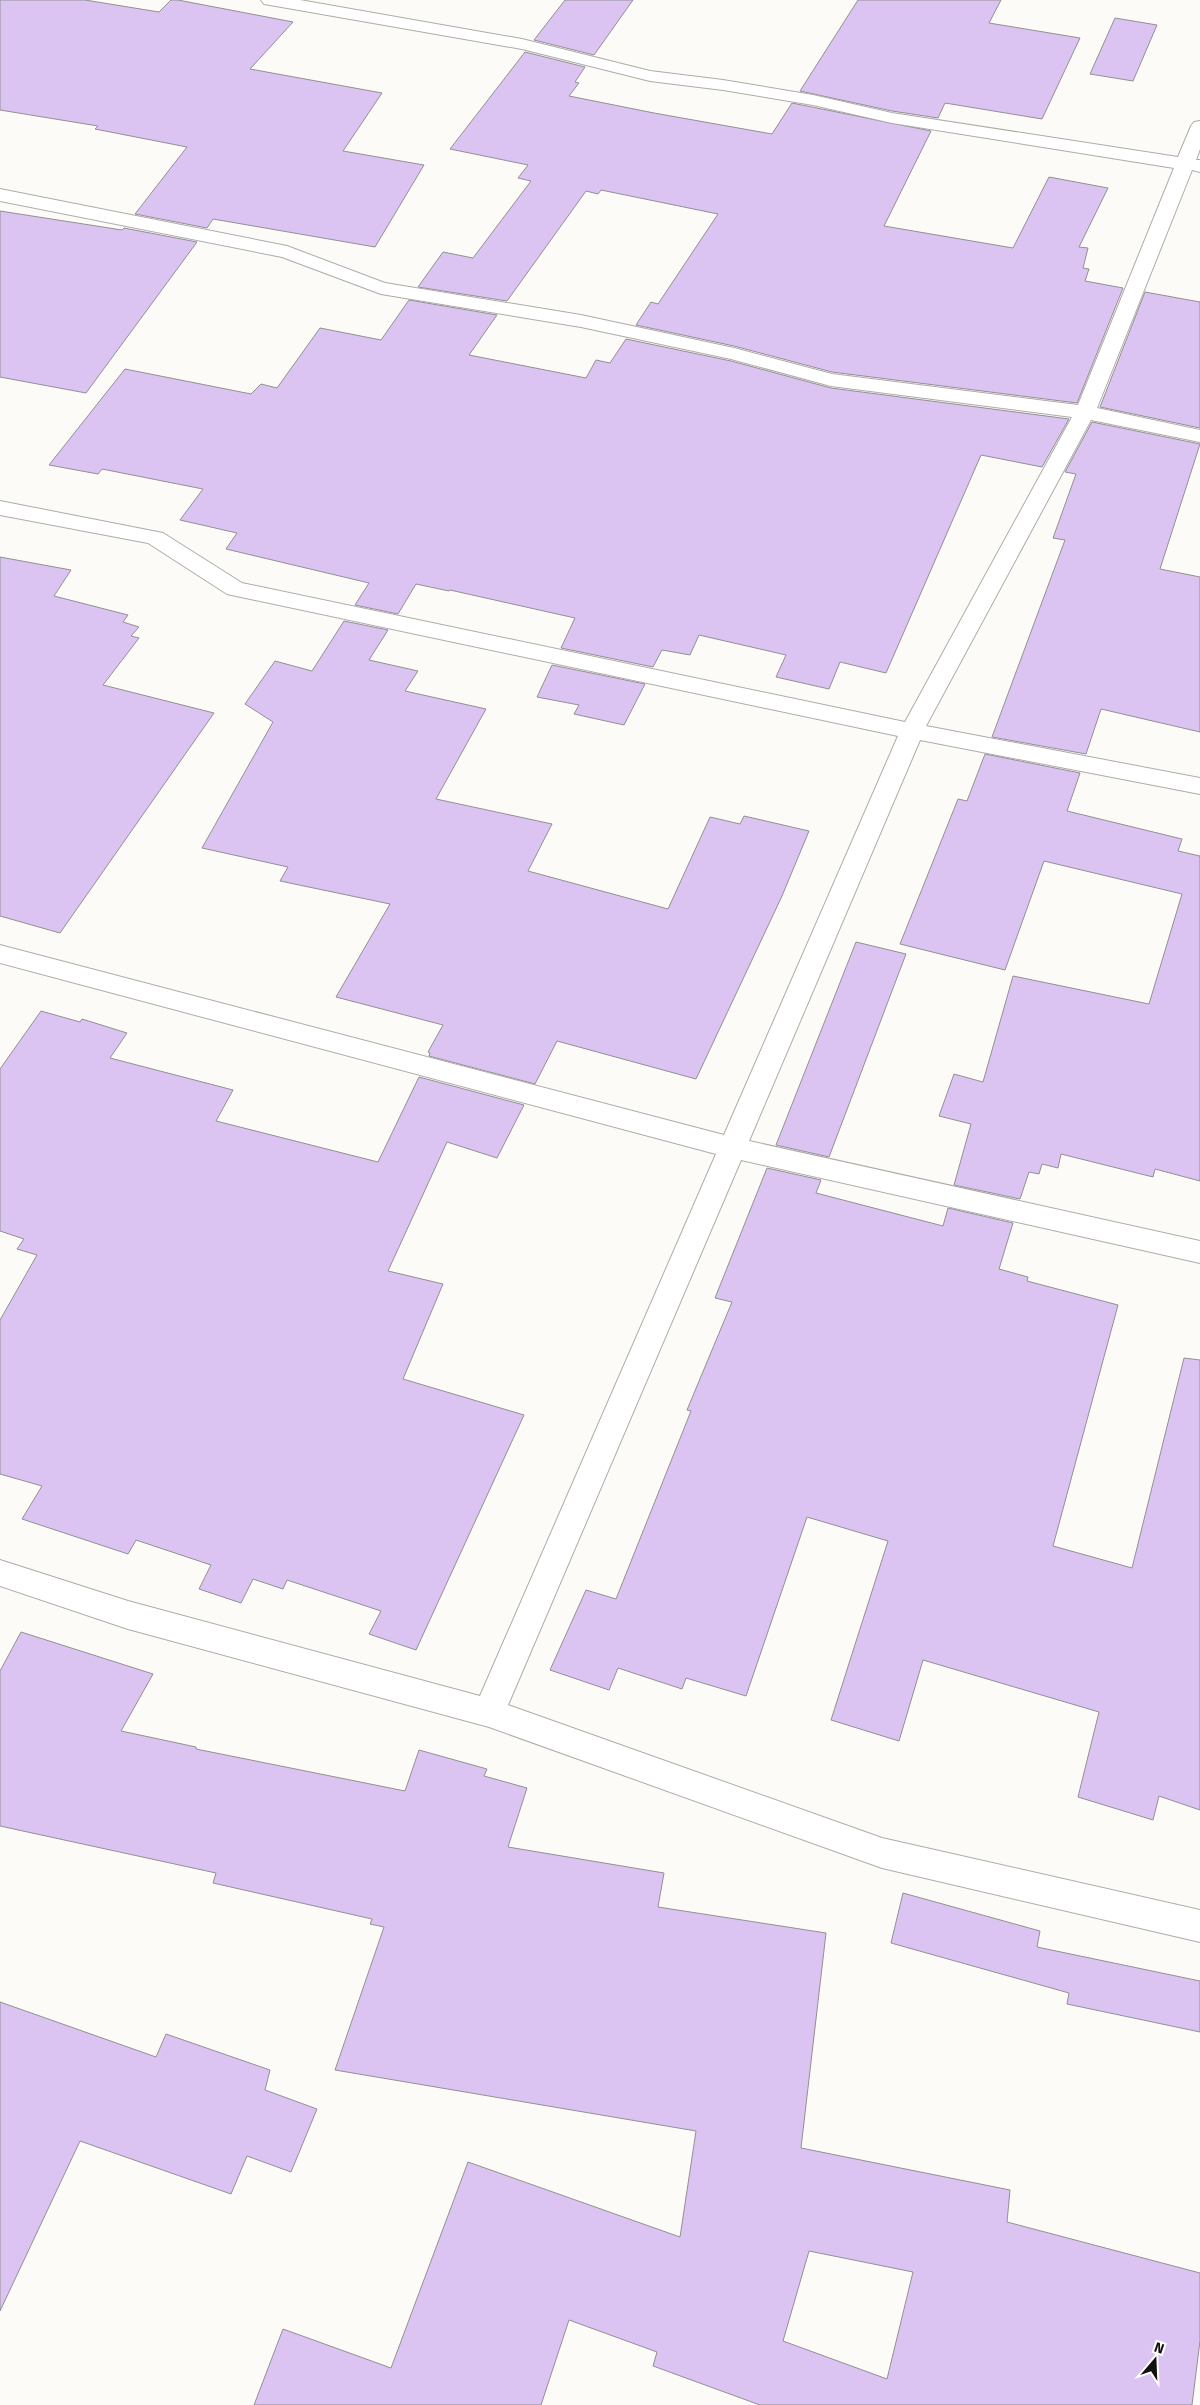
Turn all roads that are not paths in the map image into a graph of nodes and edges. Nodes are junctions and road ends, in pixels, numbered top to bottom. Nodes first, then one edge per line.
1 (270, 0) edge
2 (1200, 126) edge
3 (1192, 165) edge
4 (0, 195) edge
5 (1085, 412) junction
6 (1200, 436) edge
7 (0, 508) edge
8 (912, 731) junction
9 (1200, 786) edge
10 (0, 954) edge
11 (734, 1148) junction
12 (1200, 1252) edge
13 (0, 1573) edge
14 (489, 1713) junction
15 (1200, 1926) edge

1 - 3 street
2 - 3 street
3 - 5 street
4 - 5 street
5 - 6 street
5 - 8 street
7 - 8 street
8 - 9 street
8 - 11 street
10 - 11 street
11 - 12 street
11 - 14 street
13 - 14 street
14 - 15 street

